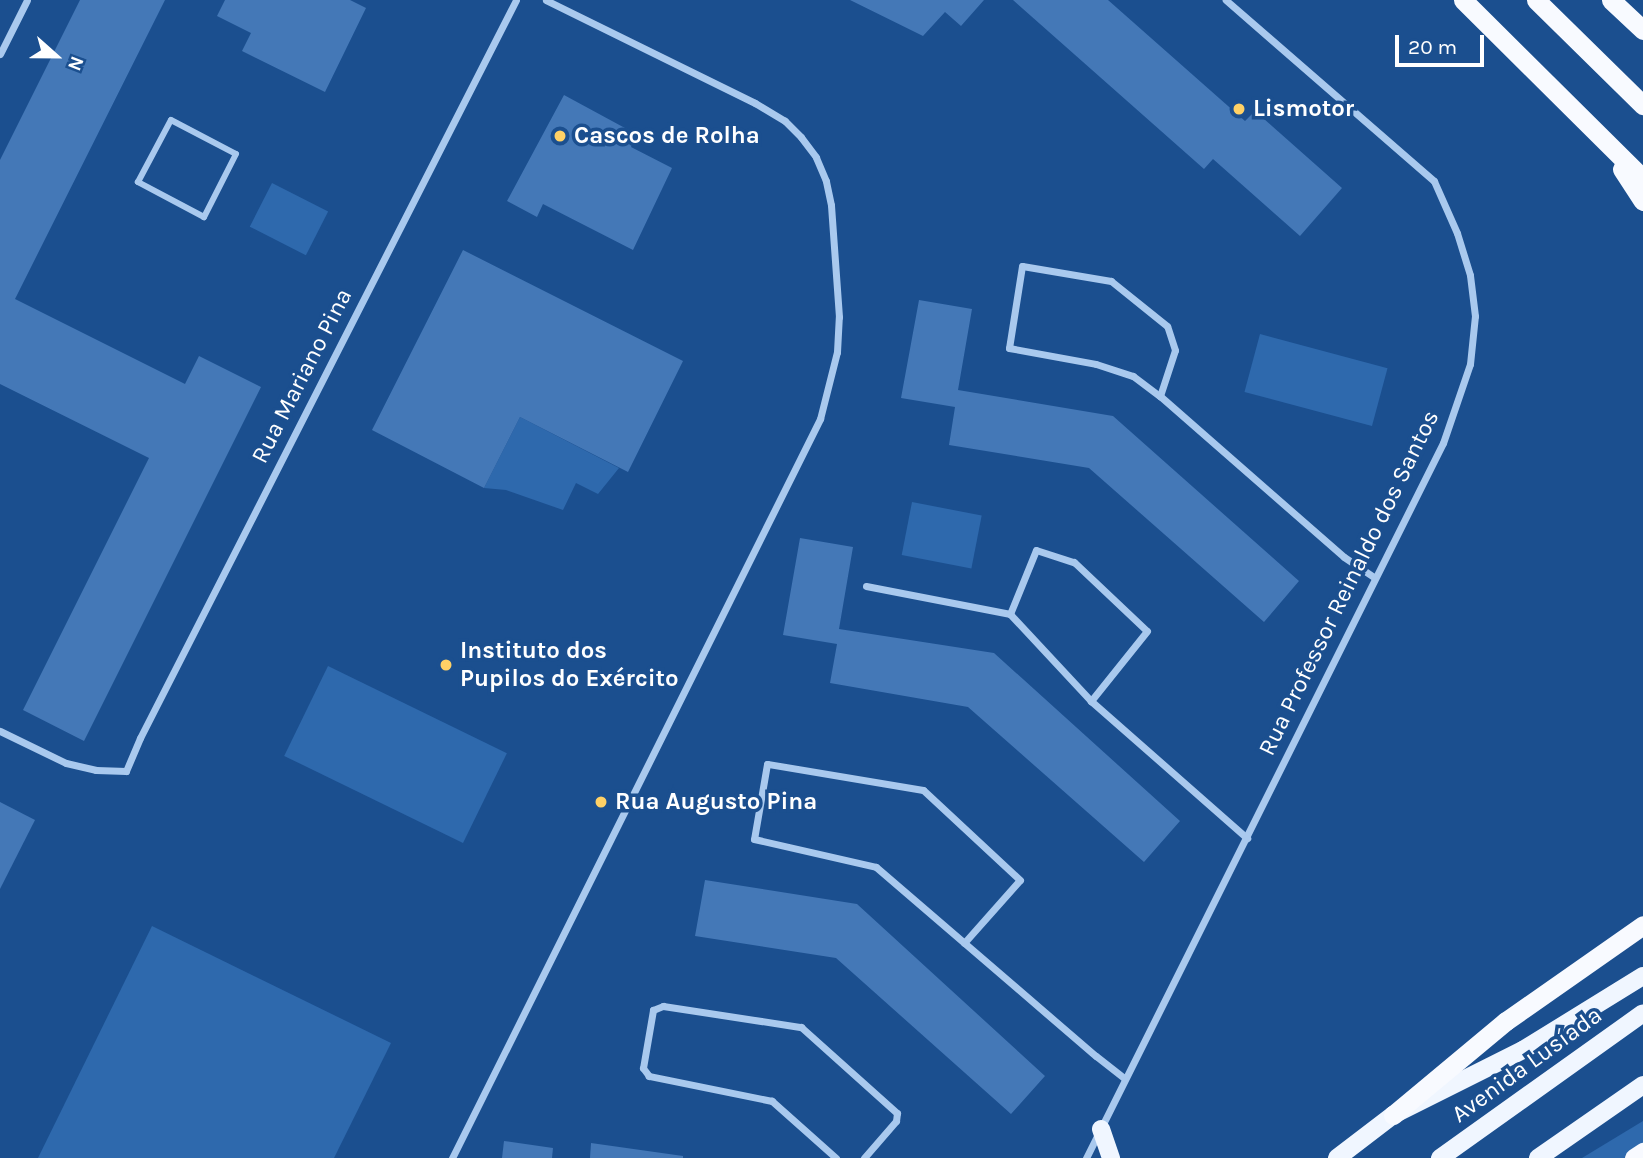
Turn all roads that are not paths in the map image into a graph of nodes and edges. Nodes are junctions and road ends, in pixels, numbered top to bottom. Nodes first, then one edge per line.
1 (27, 0) edge
2 (516, 0) edge
3 (546, 0) edge
4 (1226, 0) edge
5 (1463, 0) edge
6 (1536, 0) edge
7 (1611, 0) edge
8 (1643, 30) edge
9 (0, 54) edge
10 (1643, 105) edge
11 (1597, 130) junction
12 (236, 155) joint
13 (1643, 179) edge
14 (1643, 201) edge
15 (1160, 396) junction
16 (1375, 578) junction
17 (866, 586) dead end
18 (1010, 614) junction
19 (1091, 701) junction
20 (0, 731) edge
21 (1247, 838) junction
22 (1643, 925) edge
23 (964, 943) junction
24 (1643, 976) edge
25 (1643, 1013) edge
26 (1124, 1078) junction
27 (1643, 1085) edge
28 (1393, 1115) junction
29 (1101, 1129) junction
30 (1643, 1152) edge
31 (452, 1158) edge
32 (836, 1158) edge
33 (864, 1158) edge
34 (1086, 1158) edge
35 (1111, 1158) edge
36 (1337, 1158) edge
37 (1440, 1158) edge
38 (1538, 1158) edge
39 (1634, 1158) edge

1 - 9 street
2 - 20 street, Rua Mariano Pina
3 - 31 street
4 - 16 street, Rua Professor Reinaldo dos Santos
5 - 11 highway
6 - 10 highway
7 - 8 highway
11 - 13 highway
11 - 14 highway
12 - 12 street
15 - 15 street
15 - 16 street
16 - 21 street, Rua Professor Reinaldo dos Santos
17 - 18 street
18 - 19 street
18 - 19 street
19 - 21 street
21 - 26 street, Rua Professor Reinaldo dos Santos
22 - 28 highway
23 - 23 street
23 - 26 street
24 - 28 main road
25 - 37 main road, Avenida Lusíada
26 - 29 street, Rua Professor Reinaldo dos Santos
27 - 38 main road
28 - 36 main road
29 - 34 street, Rua Professor Reinaldo dos Santos
29 - 35 main road
30 - 39 highway
32 - 33 street

